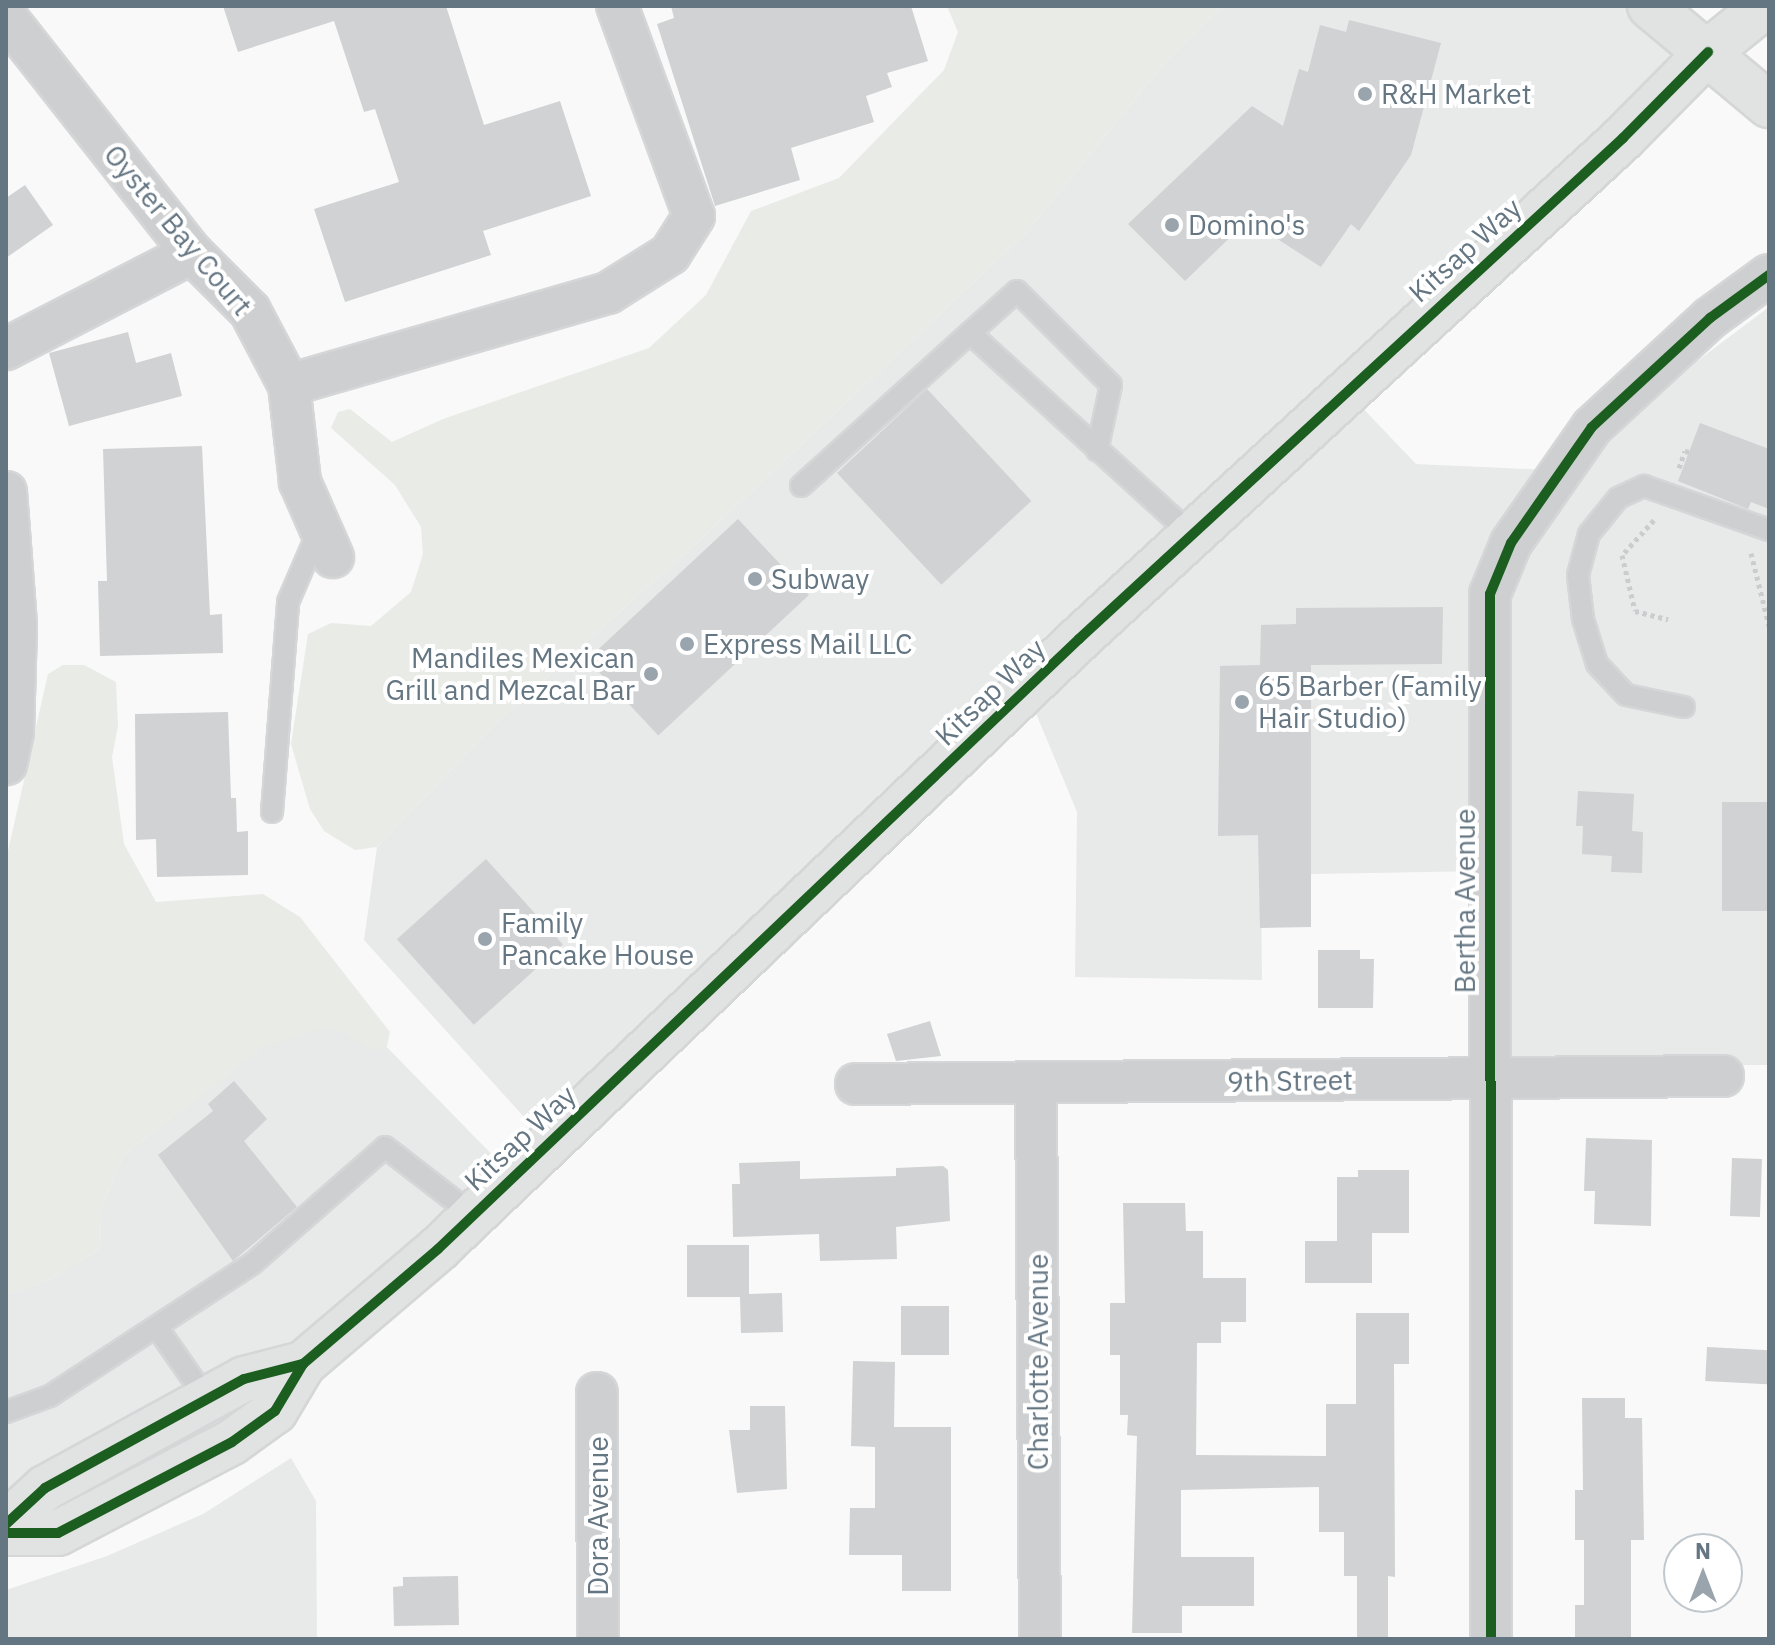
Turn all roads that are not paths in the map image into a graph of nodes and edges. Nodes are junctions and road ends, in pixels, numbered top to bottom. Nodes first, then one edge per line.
1 (617, 6) edge
2 (1650, 6) edge
3 (1765, 6) edge
4 (6, 17) edge
5 (1708, 52) junction
6 (1769, 105) edge
7 (192, 253) junction
8 (1769, 275) edge
9 (970, 333) junction
10 (6, 349) edge
11 (289, 385) junction
12 (1097, 451) junction
13 (801, 486) dead end
14 (6, 492) edge
15 (1192, 535) junction
16 (1764, 536) edge
17 (327, 542) joint
18 (1684, 707) dead end
19 (6, 764) edge
20 (272, 812) dead end
21 (1723, 1076) dead end
22 (1489, 1078) junction
23 (856, 1084) dead end
24 (1036, 1086) junction
25 (473, 1215) junction
26 (158, 1329) junction
27 (303, 1364) junction
28 (597, 1393) dead end
29 (208, 1401) junction
30 (6, 1412) edge
31 (6, 1524) edge
32 (6, 1533) edge
33 (598, 1639) edge
34 (1040, 1639) edge
35 (1491, 1639) edge

1 - 11 street
2 - 5 main road
3 - 5 main road, Kitsap Way
4 - 7 street, Oyster Bay Court
5 - 6 main road
5 - 15 main road, Kitsap Way
7 - 10 street
7 - 11 street, Oyster Bay Court
8 - 22 street, Bertha Avenue
9 - 12 lane
9 - 12 lane
9 - 13 lane
11 - 17 street, Oyster Bay Court
12 - 15 lane
14 - 19 street
15 - 25 main road, Kitsap Way
16 - 18 lane
17 - 20 lane
21 - 22 street, 9th Street
22 - 24 street, 9th Street
22 - 35 street, Bertha Avenue
23 - 24 street, 9th Street
24 - 34 street, Charlotte Avenue
25 - 26 lane
25 - 27 main road, Kitsap Way
26 - 29 lane
26 - 30 lane
27 - 29 main road, Kitsap Way
27 - 32 main road, Kitsap Way
28 - 33 street, Dora Avenue
29 - 31 main road, Kitsap Way

